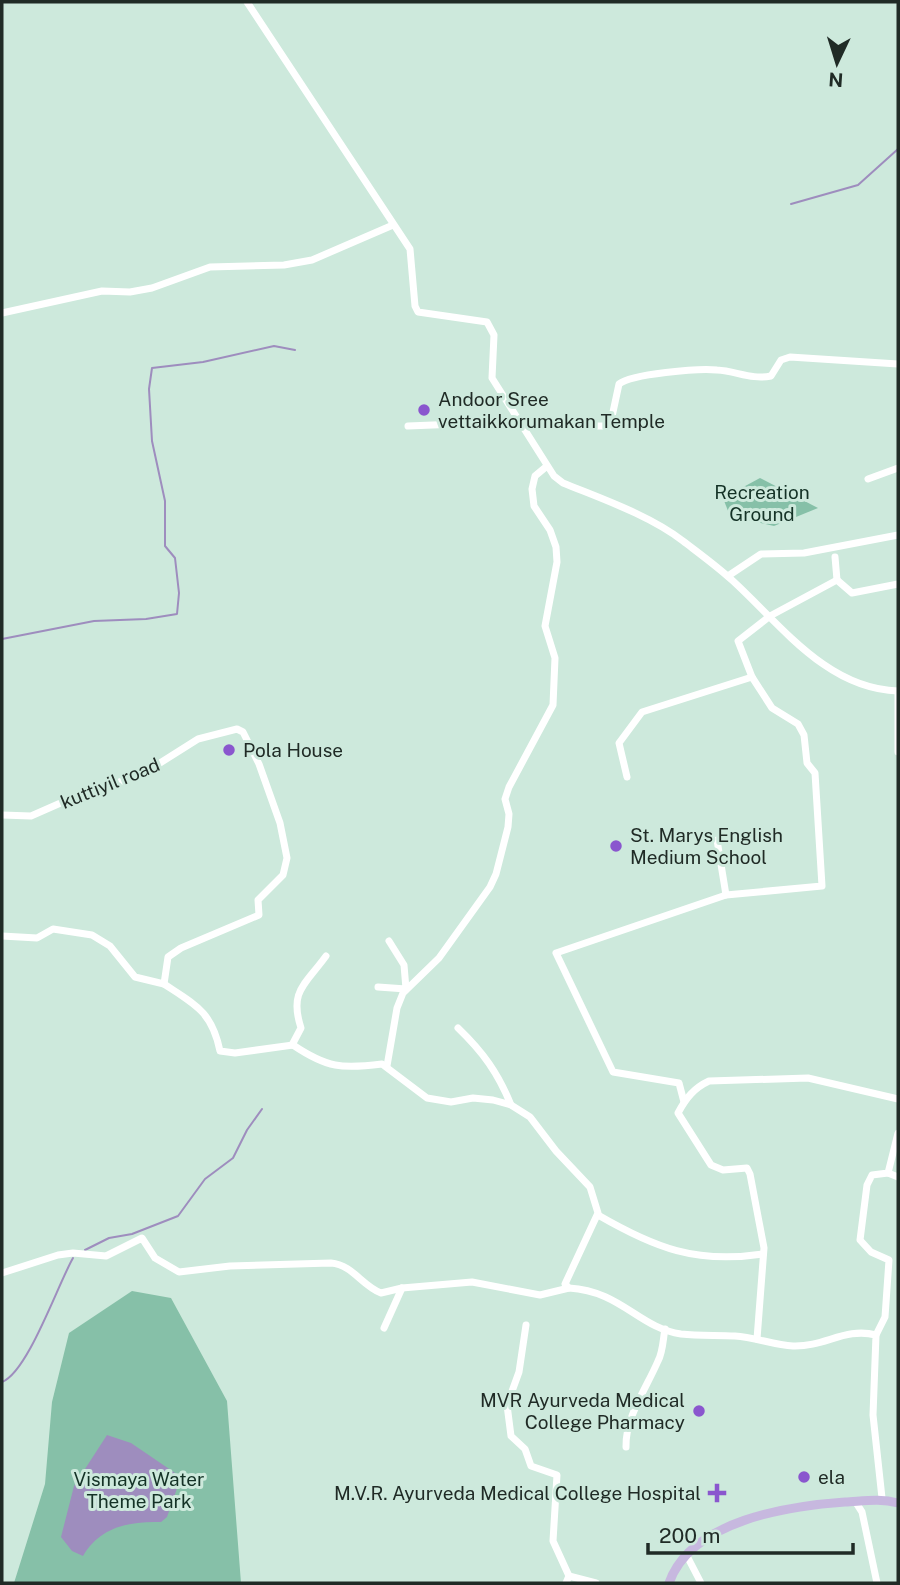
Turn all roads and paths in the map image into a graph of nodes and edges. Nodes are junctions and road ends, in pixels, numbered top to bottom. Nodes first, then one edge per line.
1 (247, 2) edge
2 (393, 225) junction
3 (2, 313) edge
4 (898, 364) edge
5 (517, 418) junction
6 (408, 426) dead end
7 (522, 426) junction
8 (547, 466) junction
9 (898, 468) edge
10 (868, 479) dead end
11 (898, 535) edge
12 (835, 557) dead end
13 (728, 576) junction
14 (836, 580) junction
15 (898, 584) edge
16 (770, 616) junction
17 (752, 677) junction
18 (898, 691) edge
19 (898, 752) edge
20 (627, 778) dead end
21 (2, 815) edge
22 (717, 840) dead end
23 (726, 895) junction
24 (2, 936) edge
25 (389, 941) dead end
26 (326, 956) dead end
27 (164, 985) junction
28 (378, 987) dead end
29 (406, 989) junction
30 (458, 1028) dead end
31 (292, 1045) junction
32 (387, 1066) junction
33 (898, 1099) edge
34 (684, 1102) junction
35 (511, 1105) junction
36 (898, 1133) edge
37 (888, 1173) junction
38 (898, 1177) edge
39 (598, 1215) junction
40 (764, 1254) junction
41 (898, 1258) edge
42 (889, 1260) junction
43 (2, 1273) edge
44 (402, 1288) junction
45 (569, 1288) junction
46 (526, 1325) dead end
47 (384, 1328) dead end
48 (665, 1329) junction
49 (876, 1335) junction
50 (757, 1339) junction
51 (626, 1447) dead end
52 (881, 1498) junction
53 (855, 1502) junction
54 (898, 1503) edge
55 (687, 1556) junction
56 (567, 1580) edge
57 (596, 1583) edge
58 (669, 1583) edge
59 (701, 1583) edge
60 (877, 1583) edge

1 - 2 street
2 - 3 street
2 - 5 street
4 - 7 street
5 - 6 street
5 - 7 street
7 - 8 street
8 - 13 street
8 - 29 street
9 - 10 street
11 - 13 street
12 - 14 street
13 - 16 street
14 - 15 street
14 - 16 street
16 - 17 street
16 - 18 street
17 - 20 street
17 - 23 street
18 - 19 street
21 - 27 street, kuttiyil road
22 - 23 street
23 - 34 street
24 - 27 street
25 - 29 street
26 - 31 street
27 - 31 street
28 - 29 street
29 - 32 street
30 - 35 street
31 - 32 street
32 - 35 street
33 - 34 street
34 - 40 street
35 - 39 street
36 - 37 street
37 - 38 street
37 - 42 street
39 - 40 street
39 - 45 street
40 - 50 street
41 - 42 street
42 - 49 street
43 - 44 street
44 - 45 street
44 - 47 street
45 - 48 street
46 - 56 street
48 - 50 street
48 - 51 street
49 - 50 street
49 - 52 street
52 - 53 main road
52 - 54 main road
53 - 55 main road
53 - 60 street
55 - 58 main road
55 - 59 street
56 - 57 street

